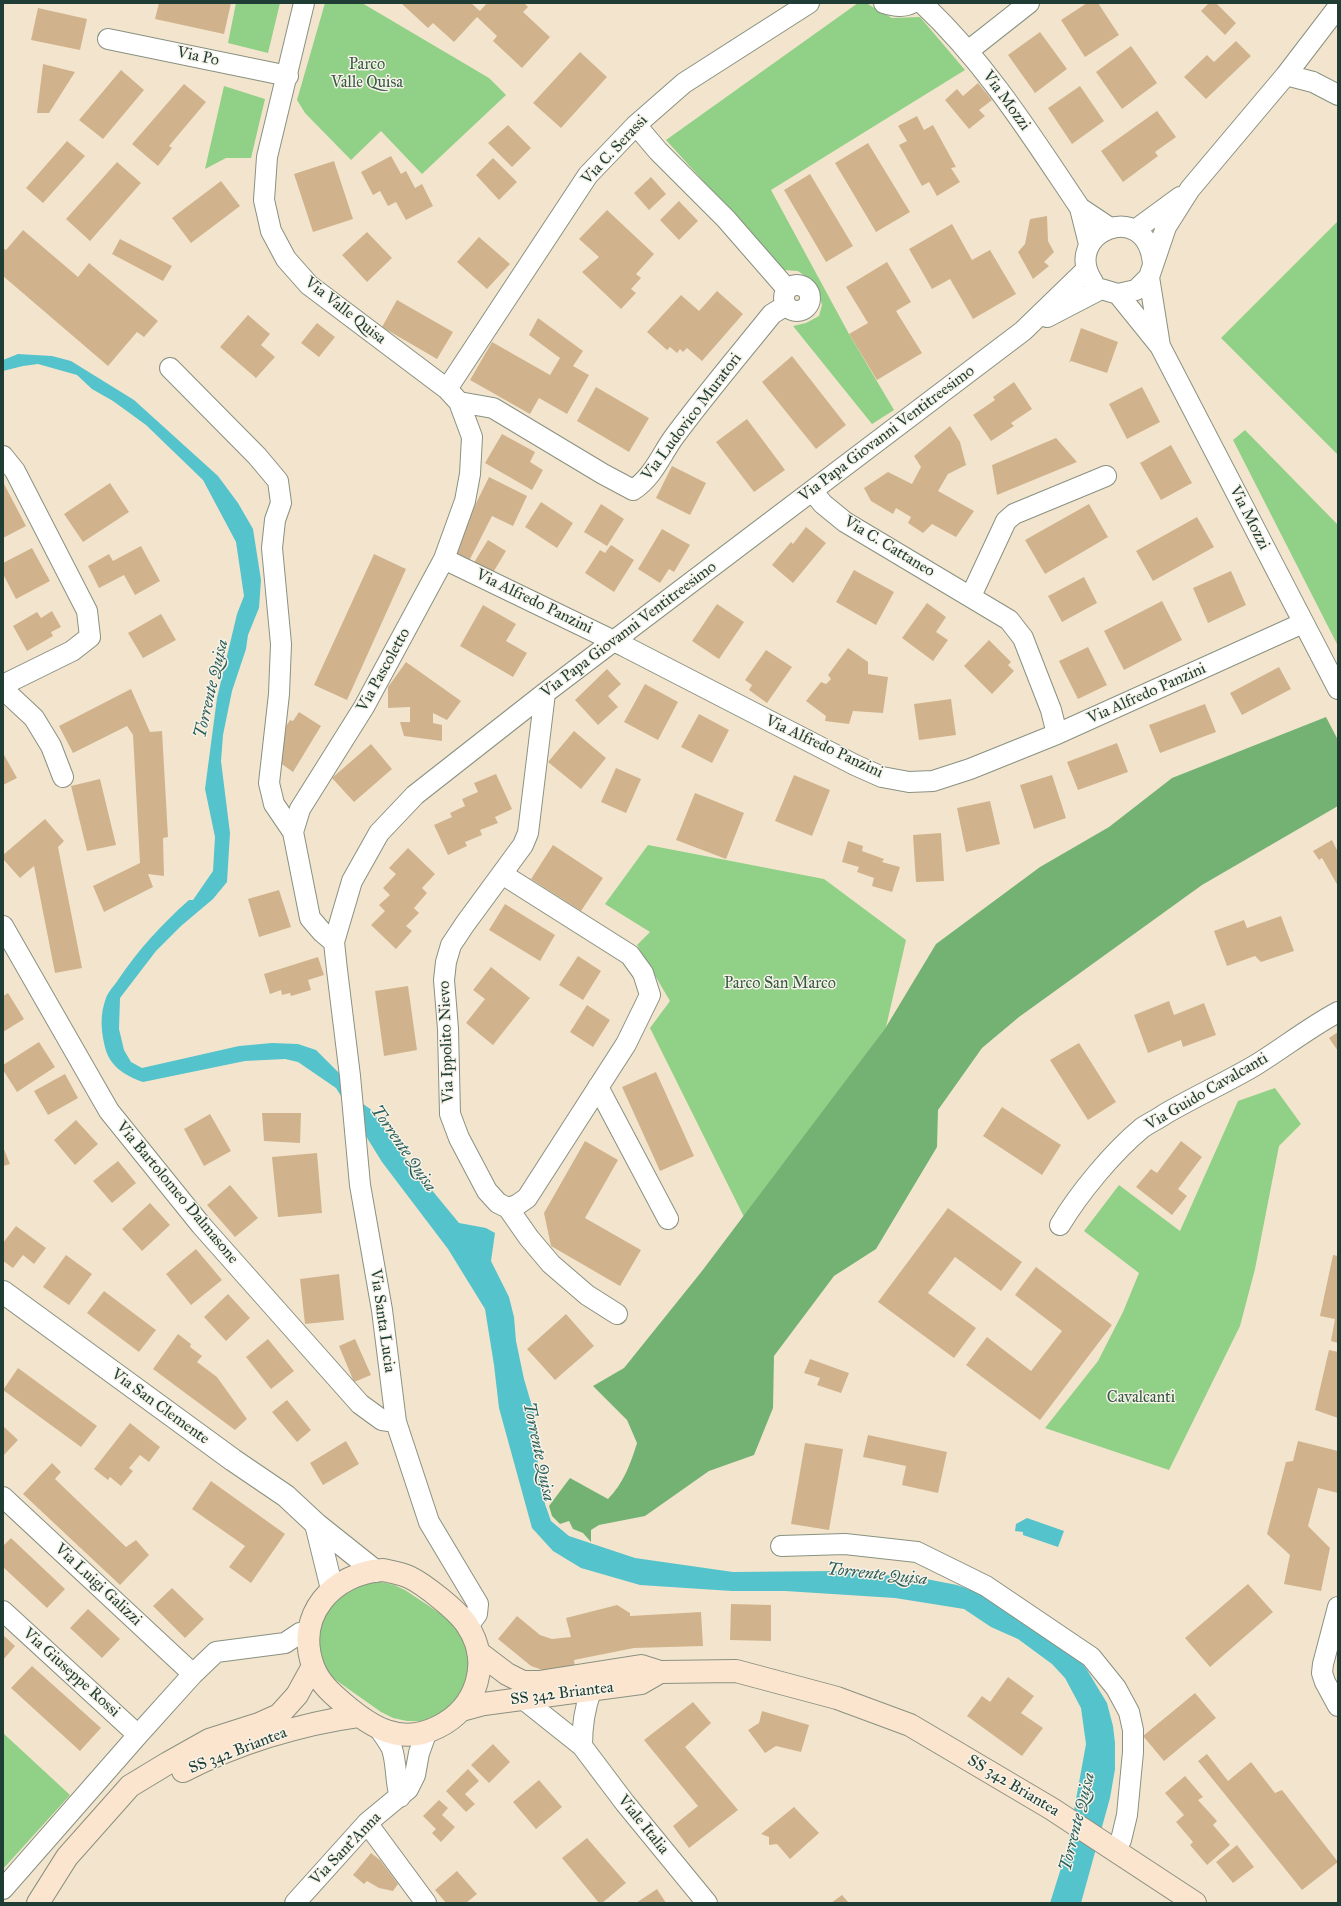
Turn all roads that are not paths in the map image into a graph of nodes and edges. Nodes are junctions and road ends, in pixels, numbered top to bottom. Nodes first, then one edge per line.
1 (304, 3) edge
2 (809, 3) edge
3 (884, 3) edge
4 (912, 3) edge
5 (922, 3) edge
6 (1029, 3) edge
7 (1338, 8) edge
8 (108, 39) dead end
9 (968, 51) junction
10 (1286, 75) junction
11 (288, 76) junction
12 (1338, 94) edge
13 (636, 125) junction
14 (1190, 189) junction
15 (1080, 208) junction
16 (1110, 228) junction
17 (1135, 230) junction
18 (1089, 244) junction
19 (1086, 270) junction
20 (1151, 270) junction
21 (1110, 292) junction
22 (1023, 330) junction
23 (1160, 346) junction
24 (170, 368) dead end
25 (453, 396) junction
26 (3, 456) edge
27 (1106, 476) dead end
28 (813, 492) junction
29 (444, 559) junction
30 (971, 596) junction
31 (1303, 623) junction
32 (614, 641) junction
33 (3, 685) edge
34 (3, 689) edge
35 (1338, 689) edge
36 (545, 693) junction
37 (1057, 734) junction
38 (63, 777) dead end
39 (293, 832) junction
40 (502, 874) junction
41 (3, 926) edge
42 (334, 942) junction
43 (341, 996) joint
44 (1338, 1012) edge
45 (598, 1087) junction
46 (508, 1208) junction
47 (668, 1218) dead end
48 (1060, 1225) dead end
49 (3, 1292) edge
50 (617, 1314) dead end
51 (396, 1422) junction
52 (3, 1497) edge
53 (316, 1524) junction
54 (780, 1546) dead end
55 (375, 1570) junction
56 (332, 1589) junction
57 (1338, 1607) edge
58 (3, 1611) edge
59 (468, 1626) junction
60 (309, 1631) junction
61 (1333, 1633) edge
62 (478, 1652) junction
63 (313, 1666) junction
64 (660, 1672) junction
65 (193, 1674) junction
66 (591, 1691) junction
67 (523, 1699) junction
68 (1338, 1706) edge
69 (462, 1710) junction
70 (358, 1716) junction
71 (380, 1730) junction
72 (427, 1731) junction
73 (138, 1735) junction
74 (582, 1746) junction
75 (400, 1797) junction
76 (104, 1816) junction
77 (367, 1823) junction
78 (1114, 1850) junction
79 (3, 1888) edge
80 (38, 1903) edge
81 (295, 1903) edge
82 (426, 1903) edge
83 (707, 1903) edge
84 (1195, 1903) edge

1 - 11 street, Via Valle Quisa
2 - 13 street, Via C. Serassi
3 - 4 street
5 - 9 street, Via Mozzi
6 - 9 street
7 - 10 street, Via Papa Giovanni Ventitreesimo
8 - 11 street, Via Po
9 - 15 street, Via Mozzi
10 - 12 street
10 - 14 street, Via Papa Giovanni Ventitreesimo
11 - 25 street, Via Valle Quisa
13 - 25 street, Via C. Serassi
13 - 25 street, Via Ludovico Muratori
14 - 17 street, Via Papa Giovanni Ventitreesimo
14 - 20 street, Via Papa Giovanni Ventitreesimo
15 - 16 street
15 - 18 street
16 - 17 street
16 - 18 street
17 - 20 street
18 - 19 street
19 - 21 street
19 - 22 street, Via Papa Giovanni Ventitreesimo
20 - 21 street, Via Papa Giovanni Ventitreesimo
20 - 23 street
21 - 22 street, Via Papa Giovanni Ventitreesimo
21 - 23 street
22 - 28 street, Via Papa Giovanni Ventitreesimo
23 - 31 street, Via Mozzi
24 - 39 street
25 - 29 street, Via Pascoletto
26 - 33 street
27 - 30 street
28 - 30 street, Via C. Cattaneo
28 - 32 street, Via Papa Giovanni Ventitreesimo
29 - 32 street, Via Alfredo Panzini
29 - 39 street, Via Pascoletto
30 - 37 street, Via C. Cattaneo
31 - 35 street, Via Mozzi
31 - 37 street, Via Alfredo Panzini
32 - 36 street, Via Papa Giovanni Ventitreesimo
32 - 37 street, Via Alfredo Panzini
34 - 38 street
36 - 40 street, Via Ippolito Nievo
36 - 42 street, Via Papa Giovanni Ventitreesimo
39 - 42 street, Via Pascoletto
40 - 45 street
40 - 46 street, Via Ippolito Nievo
41 - 51 street, Via Bartolomeo Dalmasone
42 - 43 street, Via Papa Giovanni Ventitreesimo
43 - 51 street, Via Santa Lucia
44 - 48 street, Via Guido Cavalcanti
45 - 46 street
45 - 47 street
46 - 50 street, Via Ippolito Nievo
49 - 53 street, Via San Clemente
51 - 59 street, Via Santa Lucia
52 - 65 street, Via Luigi Galizzi
53 - 55 street, Via San Clemente
53 - 56 street
54 - 78 street
55 - 56 main road
55 - 59 main road
56 - 60 main road
57 - 61 street
58 - 73 street, Via Giuseppe Rossi
59 - 62 main road
60 - 63 main road
60 - 65 street
61 - 68 street
62 - 64 main road, SS 342 Briantea
62 - 69 main road
63 - 70 main road
63 - 76 main road, SS 342 Briantea
64 - 66 main road, SS 342 Briantea
64 - 78 main road, SS 342 Briantea
65 - 73 street
66 - 67 main road, SS 342 Briantea
66 - 74 street
67 - 69 main road, SS 342 Briantea
67 - 74 street, Viale Italia
69 - 72 main road
70 - 71 main road
70 - 76 main road, SS 342 Briantea
71 - 72 main road
71 - 75 street
72 - 75 street, Via Sant'Anna
73 - 79 street
74 - 83 street, Viale Italia
75 - 77 street, Via Sant'Anna
76 - 80 main road, SS 342 Briantea
77 - 81 street, Via Sant'Anna
77 - 82 street
78 - 84 main road, SS 342 Briantea

